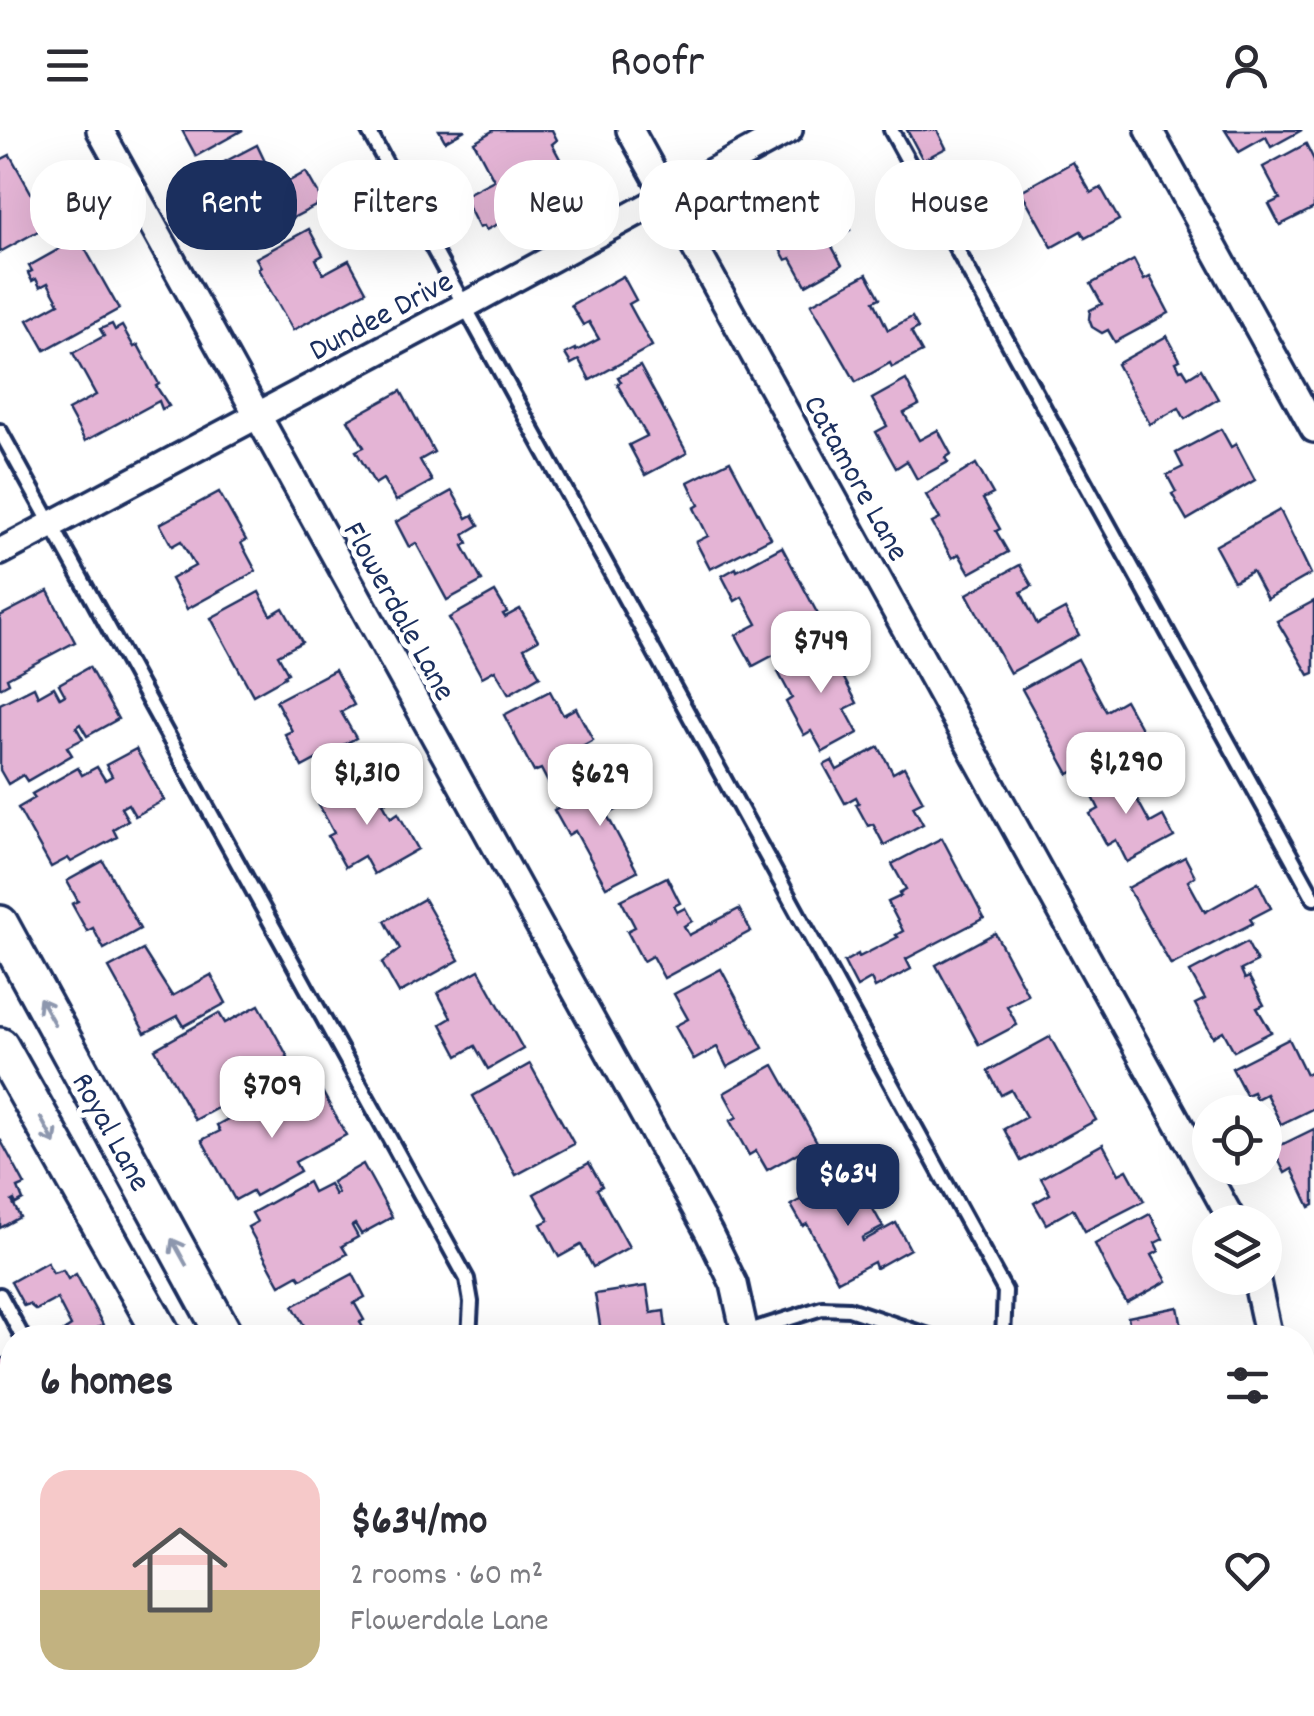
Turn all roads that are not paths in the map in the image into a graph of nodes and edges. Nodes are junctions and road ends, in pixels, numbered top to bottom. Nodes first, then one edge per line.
1 (100, 130) edge
2 (368, 130) edge
3 (630, 130) edge
4 (789, 130) edge
5 (890, 130) edge
6 (1149, 130) edge
7 (646, 160) edge
8 (734, 160) edge
9 (639, 212) edge
10 (695, 250) edge
11 (464, 306) junction
12 (257, 415) junction
13 (1314, 429) edge
14 (0, 431) edge
15 (52, 525) junction
16 (0, 552) edge
17 (1314, 898) edge
18 (5, 947) edge
19 (0, 1046) edge
20 (1224, 1205) edge
21 (0, 1295) edge
22 (1260, 1295) edge
23 (17, 1325) edge
24 (157, 1325) edge
25 (219, 1325) edge
26 (470, 1325) edge
27 (744, 1325) edge
28 (774, 1325) edge
29 (896, 1325) edge
30 (1004, 1325) edge
31 (1266, 1325) edge

1 - 12 street, Flowerdale Lane
2 - 11 lane
3 - 7 street, Catamore Lane
4 - 8 street, Dundee Drive
5 - 17 lane
6 - 13 street
9 - 11 street, Dundee Drive
10 - 20 street, Catamore Lane
11 - 12 street, Dundee Drive
11 - 30 lane
12 - 15 street, Dundee Drive
12 - 27 street, Flowerdale Lane
14 - 15 lane
15 - 16 street, Dundee Drive
15 - 26 lane
25 -> 18 main road, Royal Lane
19 -> 24 main road, Royal Lane
21 - 23 lane
22 - 31 street
28 - 29 lane

